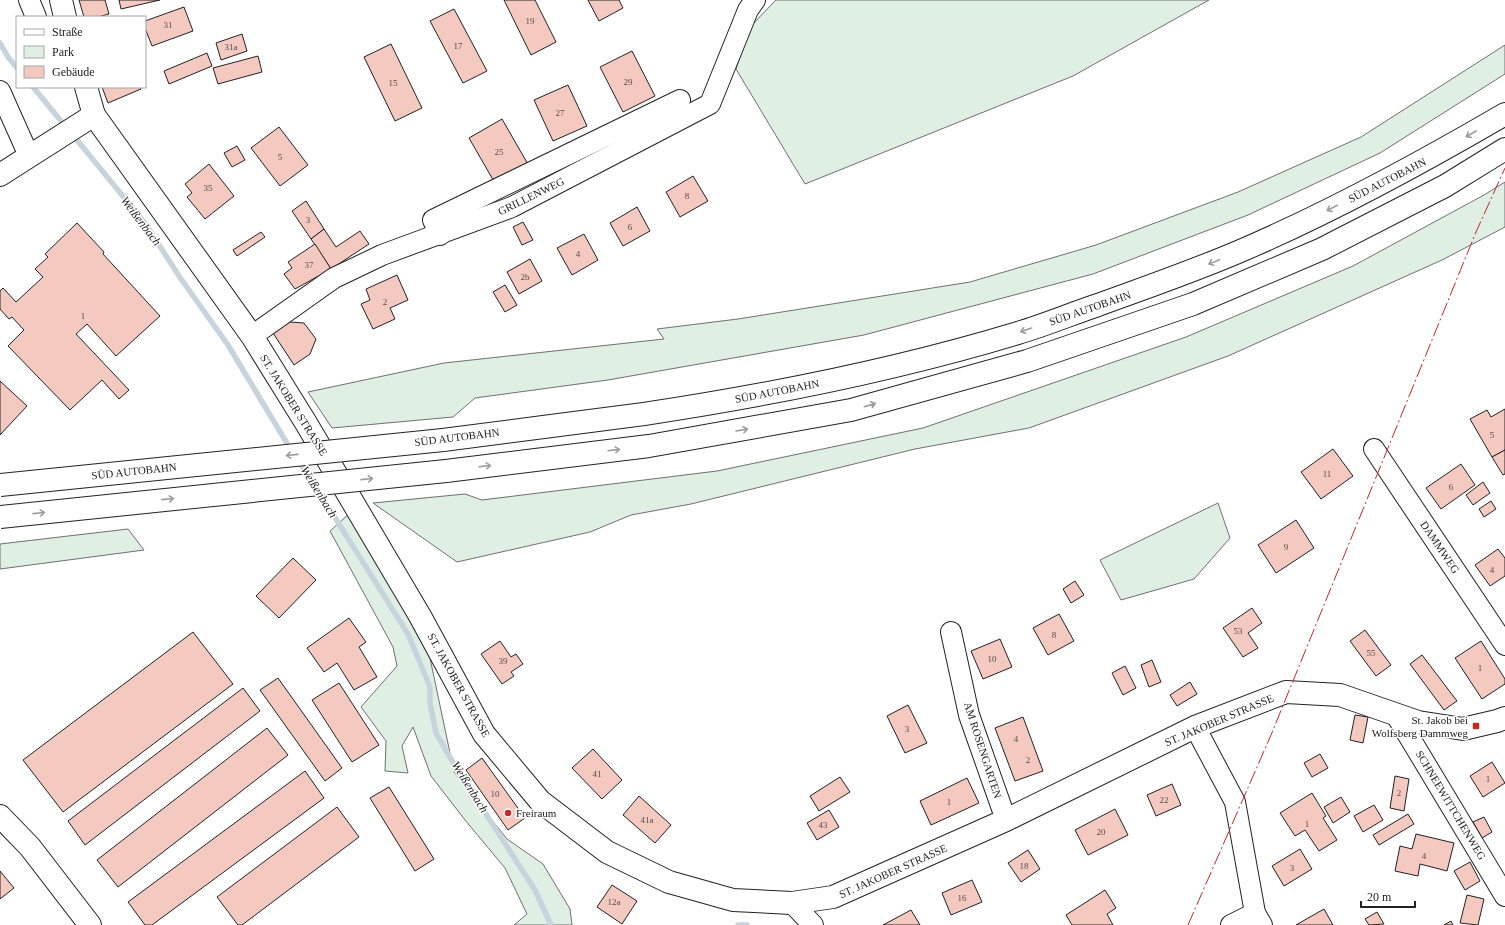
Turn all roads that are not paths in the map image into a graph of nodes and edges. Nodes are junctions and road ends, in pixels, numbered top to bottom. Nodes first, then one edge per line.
1 (29, 0) edge
2 (61, 0) edge
3 (755, 0) edge
4 (36, 16) edge
5 (65, 16) edge
6 (86, 88) edge
7 (0, 91) edge
8 (680, 100) dead end
9 (1505, 114) edge
10 (94, 115) junction
11 (1505, 149) edge
12 (30, 156) junction
13 (0, 175) edge
14 (440, 235) junction
15 (252, 336) junction
16 (1374, 449) dead end
17 (0, 485) edge
18 (0, 517) edge
19 (951, 632) dead end
20 (1505, 645) edge
21 (1396, 715) junction
22 (1505, 718) edge
23 (1195, 727) junction
24 (0, 816) edge
25 (1006, 820) junction
26 (1505, 896) edge
27 (792, 903) junction
28 (1258, 919) edge
29 (90, 925) edge
30 (813, 925) edge
31 (1231, 925) edge

1 - 4 street
2 - 5 main road
3 - 14 street, GRILLENWEG
6 - 10 main road, ST. JAKOBER STRASSE
7 - 12 street
8 - 14 street
9 -> 17 main road, SÜD AUTOBAHN, bridge
10 - 12 main road
10 - 15 main road, ST. JAKOBER STRASSE
18 -> 11 main road, bridge
12 - 13 main road
14 - 15 street, GRILLENWEG
15 - 27 main road, ST. JAKOBER STRASSE
16 - 20 street, DAMMWEG
19 - 25 street, AM ROSENGARTEN
21 - 22 main road, ST. JAKOBER STRASSE
21 - 23 main road, ST. JAKOBER STRASSE
21 - 26 street, SCHNEEWITTCHENWEG
23 - 25 main road, ST. JAKOBER STRASSE
23 - 28 street
24 - 29 main road
25 - 27 main road, ST. JAKOBER STRASSE
27 - 30 street
28 - 31 street

